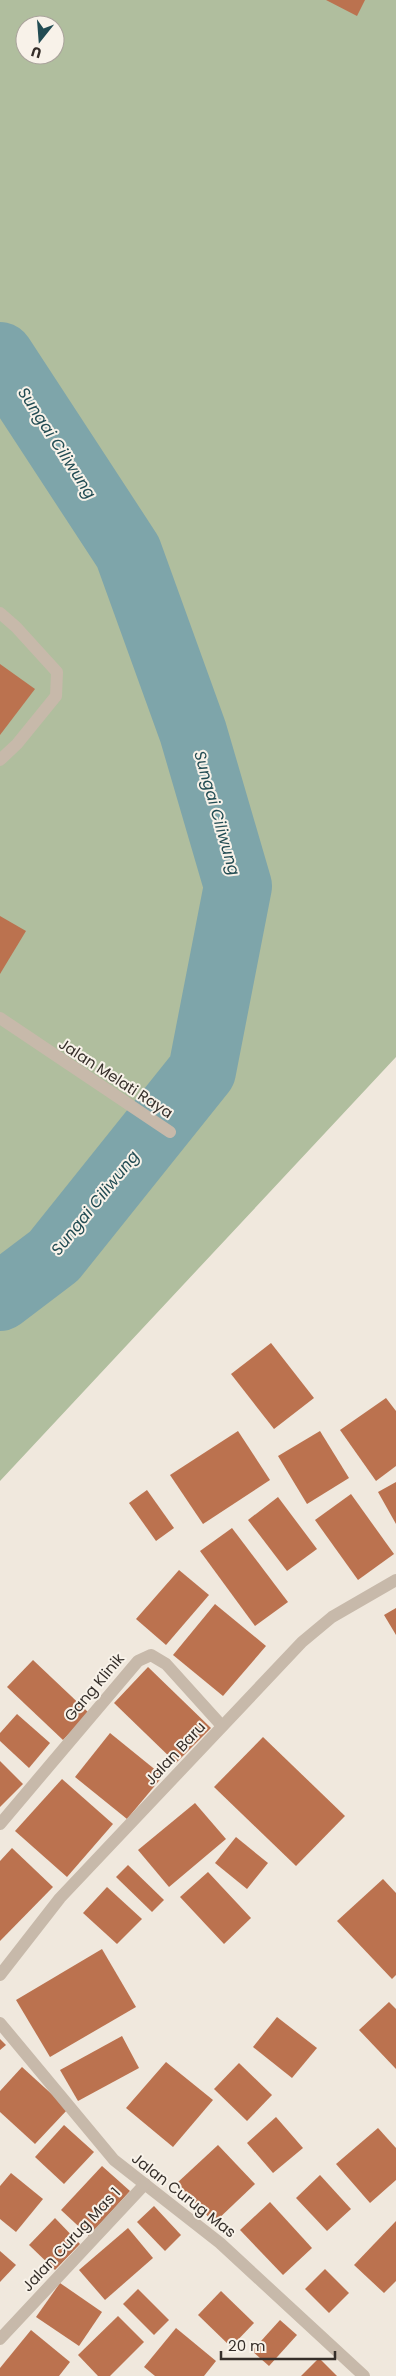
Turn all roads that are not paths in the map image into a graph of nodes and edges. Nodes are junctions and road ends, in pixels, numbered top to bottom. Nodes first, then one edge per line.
1 (0, 613) edge
2 (0, 760) edge
3 (0, 1018) edge
4 (170, 1132) dead end
5 (396, 1580) edge
6 (222, 1726) junction
7 (0, 1824) edge
8 (1, 1971) edge
9 (0, 2023) edge
10 (144, 2184) junction
11 (0, 2339) edge
12 (364, 2376) edge

1 - 2 street
3 - 4 street, Jalan Melati Raya
5 - 6 street, Jalan Baru
6 - 7 street, Gang Klinik
6 - 8 street, Jalan Baru
9 - 10 street, Jalan Curug Mas
10 - 11 street, Jalan Curug Mas 1
10 - 12 street, Jalan Curug Mas

